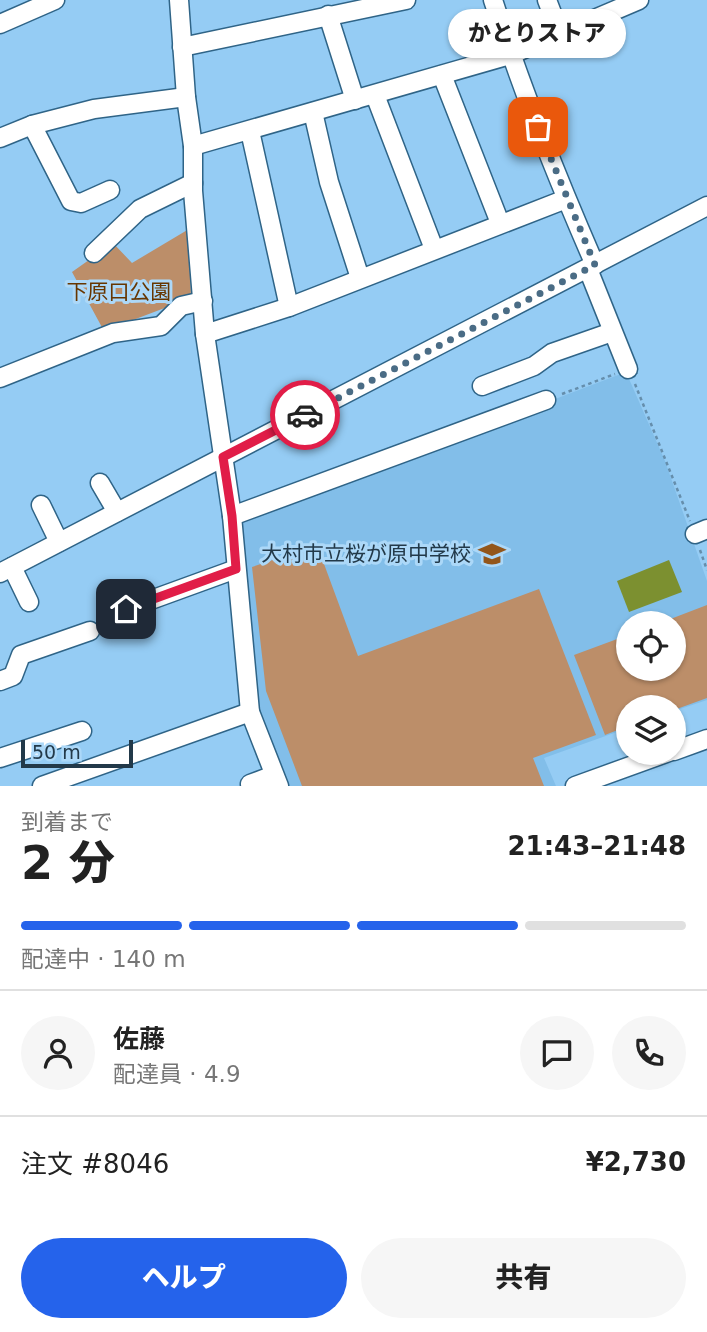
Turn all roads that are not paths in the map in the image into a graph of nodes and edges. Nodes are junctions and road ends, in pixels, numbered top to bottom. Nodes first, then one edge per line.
1 (55, 0) edge
2 (178, 0) edge
3 (406, 0) edge
4 (493, 0) edge
5 (547, 0) edge
6 (639, 0) edge
7 (328, 15) junction
8 (0, 24) edge
9 (560, 34) junction
10 (182, 47) junction
11 (510, 54) junction
12 (442, 75) junction
13 (374, 95) junction
14 (186, 97) junction
15 (355, 100) junction
16 (313, 112) junction
17 (32, 125) junction
18 (250, 131) junction
19 (0, 138) edge
20 (193, 146) junction
21 (194, 183) junction
22 (110, 190) dead end
23 (566, 199) junction
24 (707, 206) edge
25 (500, 223) junction
26 (434, 249) junction
27 (94, 253) dead end
28 (592, 267) junction
29 (360, 278) junction
30 (202, 301) junction
31 (289, 307) junction
32 (612, 332) junction
33 (205, 334) junction
34 (628, 369) road end
35 (0, 378) edge
36 (482, 386) dead end
37 (546, 400) road end
38 (223, 457) junction
39 (100, 483) dead end
40 (41, 505) dead end
41 (117, 512) junction
42 (232, 516) junction
43 (59, 542) junction
44 (236, 569) junction
45 (6, 570) edge
46 (29, 602) dead end
47 (126, 609) dead end
48 (90, 631) dead end
49 (0, 681) edge
50 (250, 712) junction
51 (82, 731) dead end
52 (707, 739) edge
53 (686, 747) edge
54 (0, 758) edge
55 (634, 765) edge
56 (276, 780) edge
57 (250, 784) dead end
58 (42, 786) edge
59 (575, 786) edge

1 - 8 street
2 - 10 street
3 - 7 street
4 - 11 street
5 - 9 street
6 - 9 street
7 - 10 street
7 - 15 street
9 - 11 street
10 - 14 street
11 - 12 street
11 - 23 street
12 - 13 street
12 - 25 street
13 - 15 street
13 - 26 street
14 - 17 street
14 - 20 street
15 - 16 street
16 - 18 street
16 - 29 street
17 - 19 street
17 - 22 street
18 - 20 street
18 - 31 street
20 - 21 street
21 - 27 street
21 - 30 street
23 - 25 street
23 - 28 street
24 - 28 street
25 - 26 street
26 - 29 street
28 - 32 street
28 - 38 street
29 - 31 street
30 - 33 street
30 - 35 street
31 - 33 street
32 - 34 street
32 - 36 street
33 - 38 street
37 - 42 street
38 - 41 street
38 - 42 street
39 - 41 street
40 - 43 street
41 - 43 street
42 - 44 street
43 - 45 street
44 - 47 street
44 - 50 street
45 - 46 street
48 - 49 street
50 - 56 street
50 - 58 street
51 - 54 street
52 - 53 street
55 - 59 street
56 - 57 street

